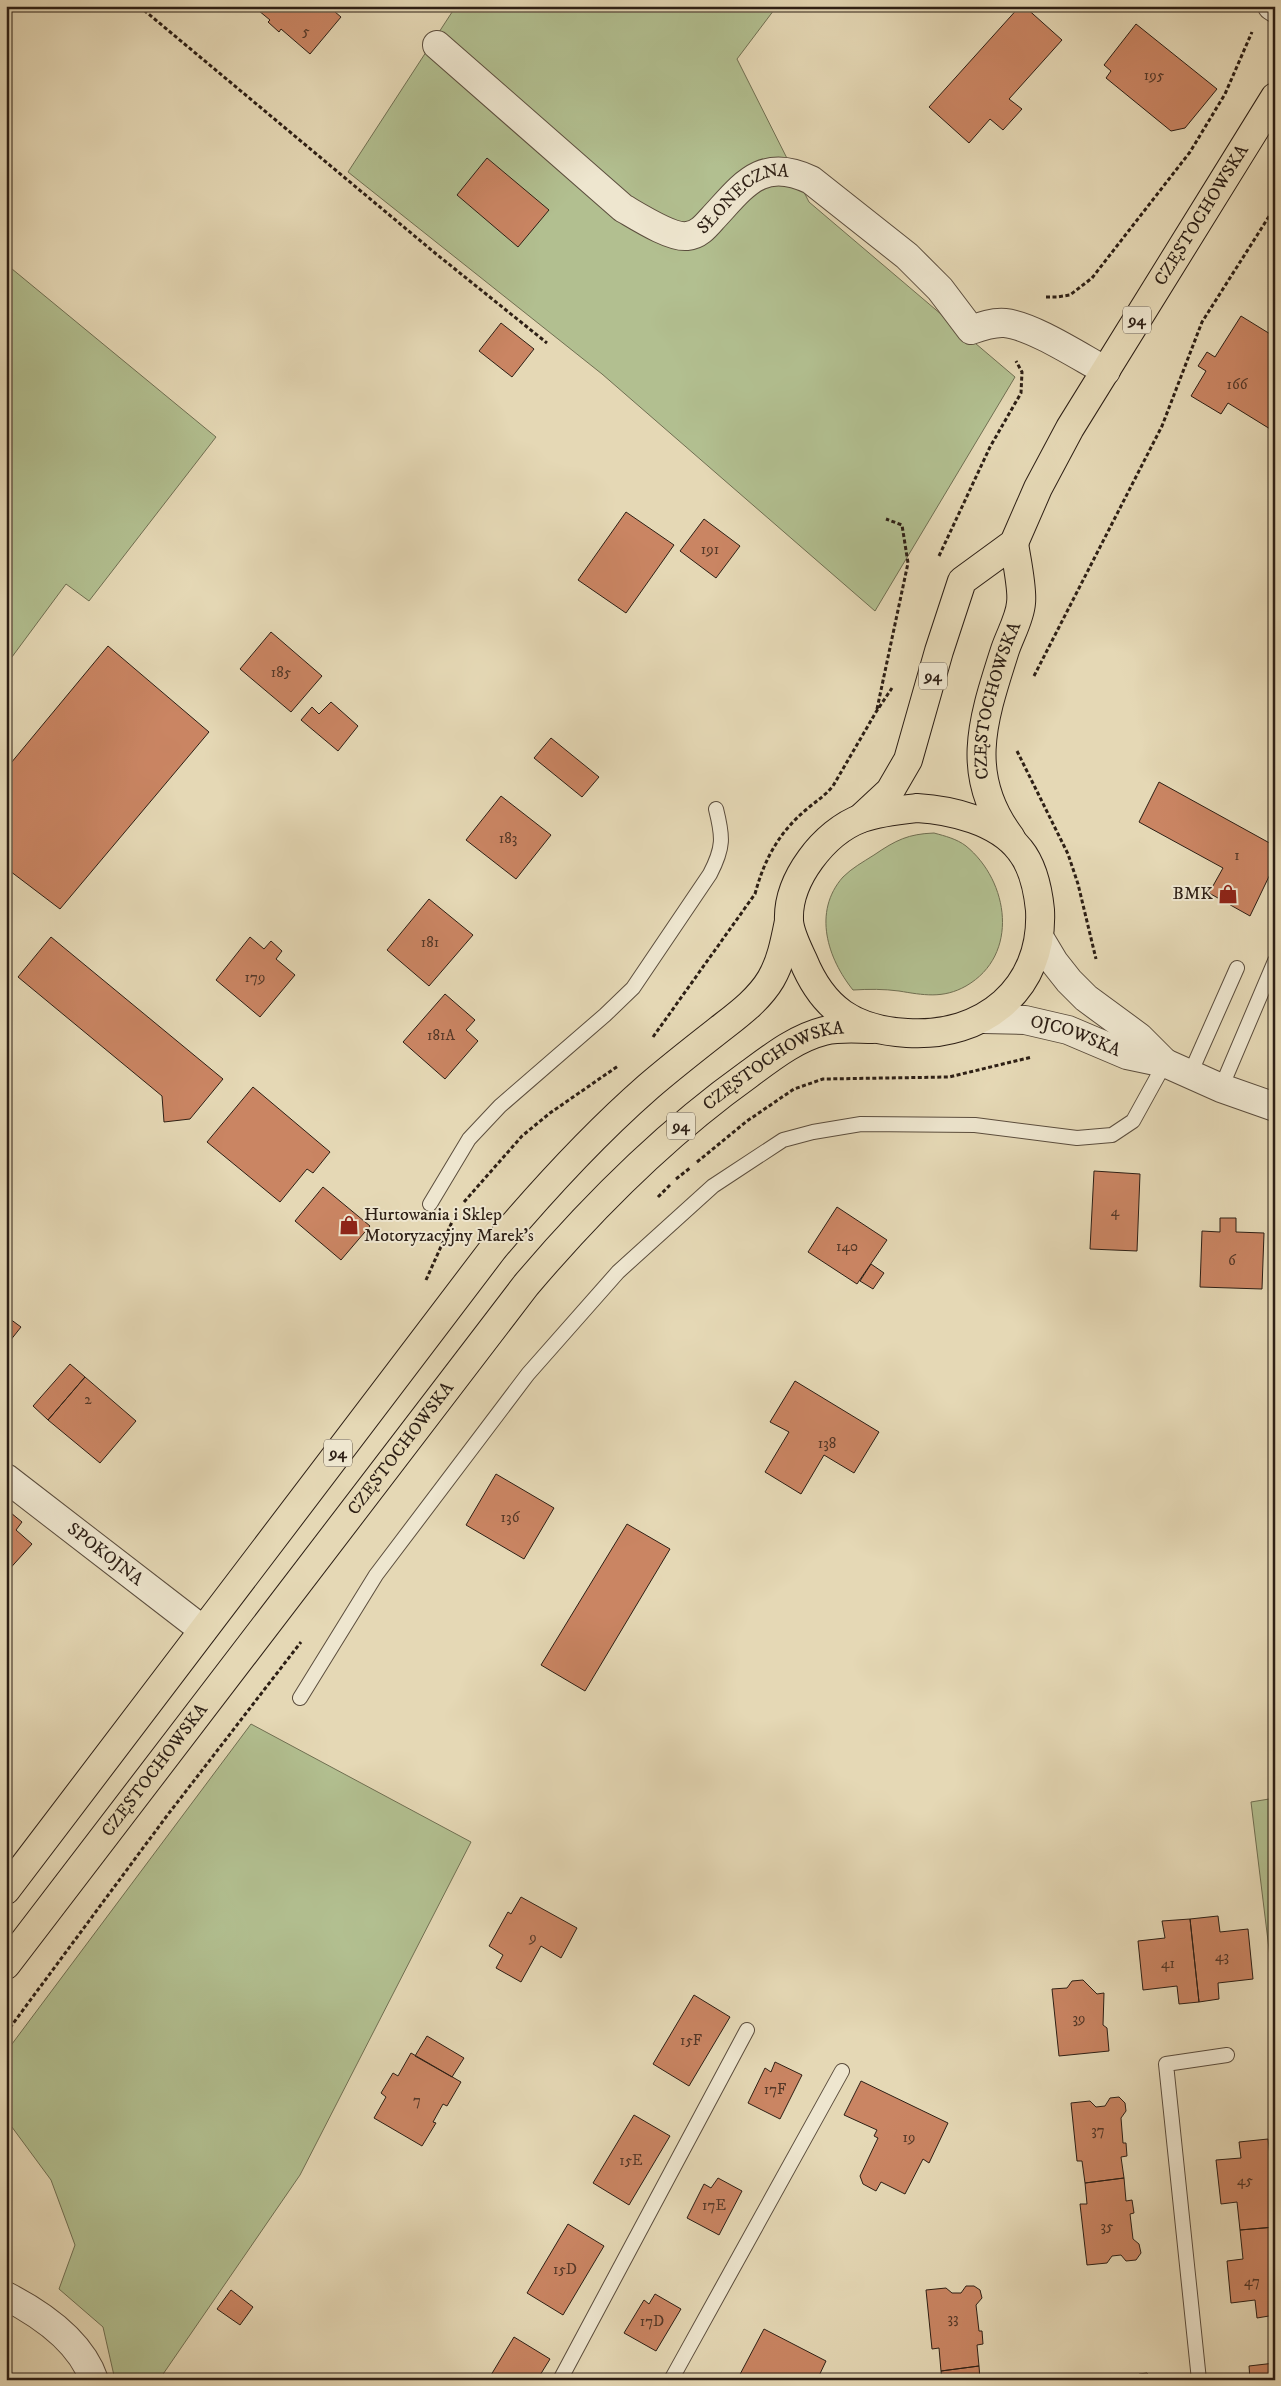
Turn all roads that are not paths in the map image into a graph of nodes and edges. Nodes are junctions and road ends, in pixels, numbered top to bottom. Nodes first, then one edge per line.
1 (437, 45) dead end
2 (1275, 97) edge
3 (1106, 371) junction
4 (1014, 543) junction
5 (716, 809) dead end
6 (861, 818) junction
7 (1020, 849) junction
8 (789, 922) junction
9 (1039, 937) junction
10 (1275, 961) edge
11 (1237, 968) dead end
12 (984, 1018) junction
13 (873, 1029) junction
14 (1165, 1063) junction
15 (1190, 1074) junction
16 (1221, 1088) junction
17 (1275, 1108) edge
18 (430, 1204) dead end
19 (6, 1478) edge
20 (203, 1630) junction
21 (300, 1698) dead end
22 (6, 1890) edge
23 (6, 1965) edge
24 (747, 2030) dead end
25 (1227, 2055) dead end
26 (842, 2071) dead end
27 (6, 2296) edge
28 (94, 2380) edge
29 (560, 2380) edge
30 (671, 2380) edge
31 (1199, 2380) edge

1 - 3 street, SŁONECZNA
2 - 3 main road, CZĘSTOCHOWSKA / 94
3 - 4 main road, CZĘSTOCHOWSKA / 94
4 - 6 main road, CZĘSTOCHOWSKA / 94
4 - 7 main road, CZĘSTOCHOWSKA / 94
5 - 18 lane
6 - 7 main road, 94
6 - 8 main road, 94
7 - 9 main road, 94
8 - 13 main road, 94
8 - 20 main road, 94
9 - 12 main road, 94
9 - 14 street, OJCOWSKA
10 - 16 lane
11 - 15 lane
12 - 13 main road, 94
12 - 14 street, OJCOWSKA
13 - 23 main road, CZĘSTOCHOWSKA / 94
14 - 15 street, OJCOWSKA
14 - 21 lane
15 - 16 street, OJCOWSKA
16 - 17 street, OJCOWSKA
19 - 20 street, SPOKOJNA
20 - 22 main road, 94
24 - 29 lane
25 - 31 lane
26 - 30 lane
27 - 28 street

